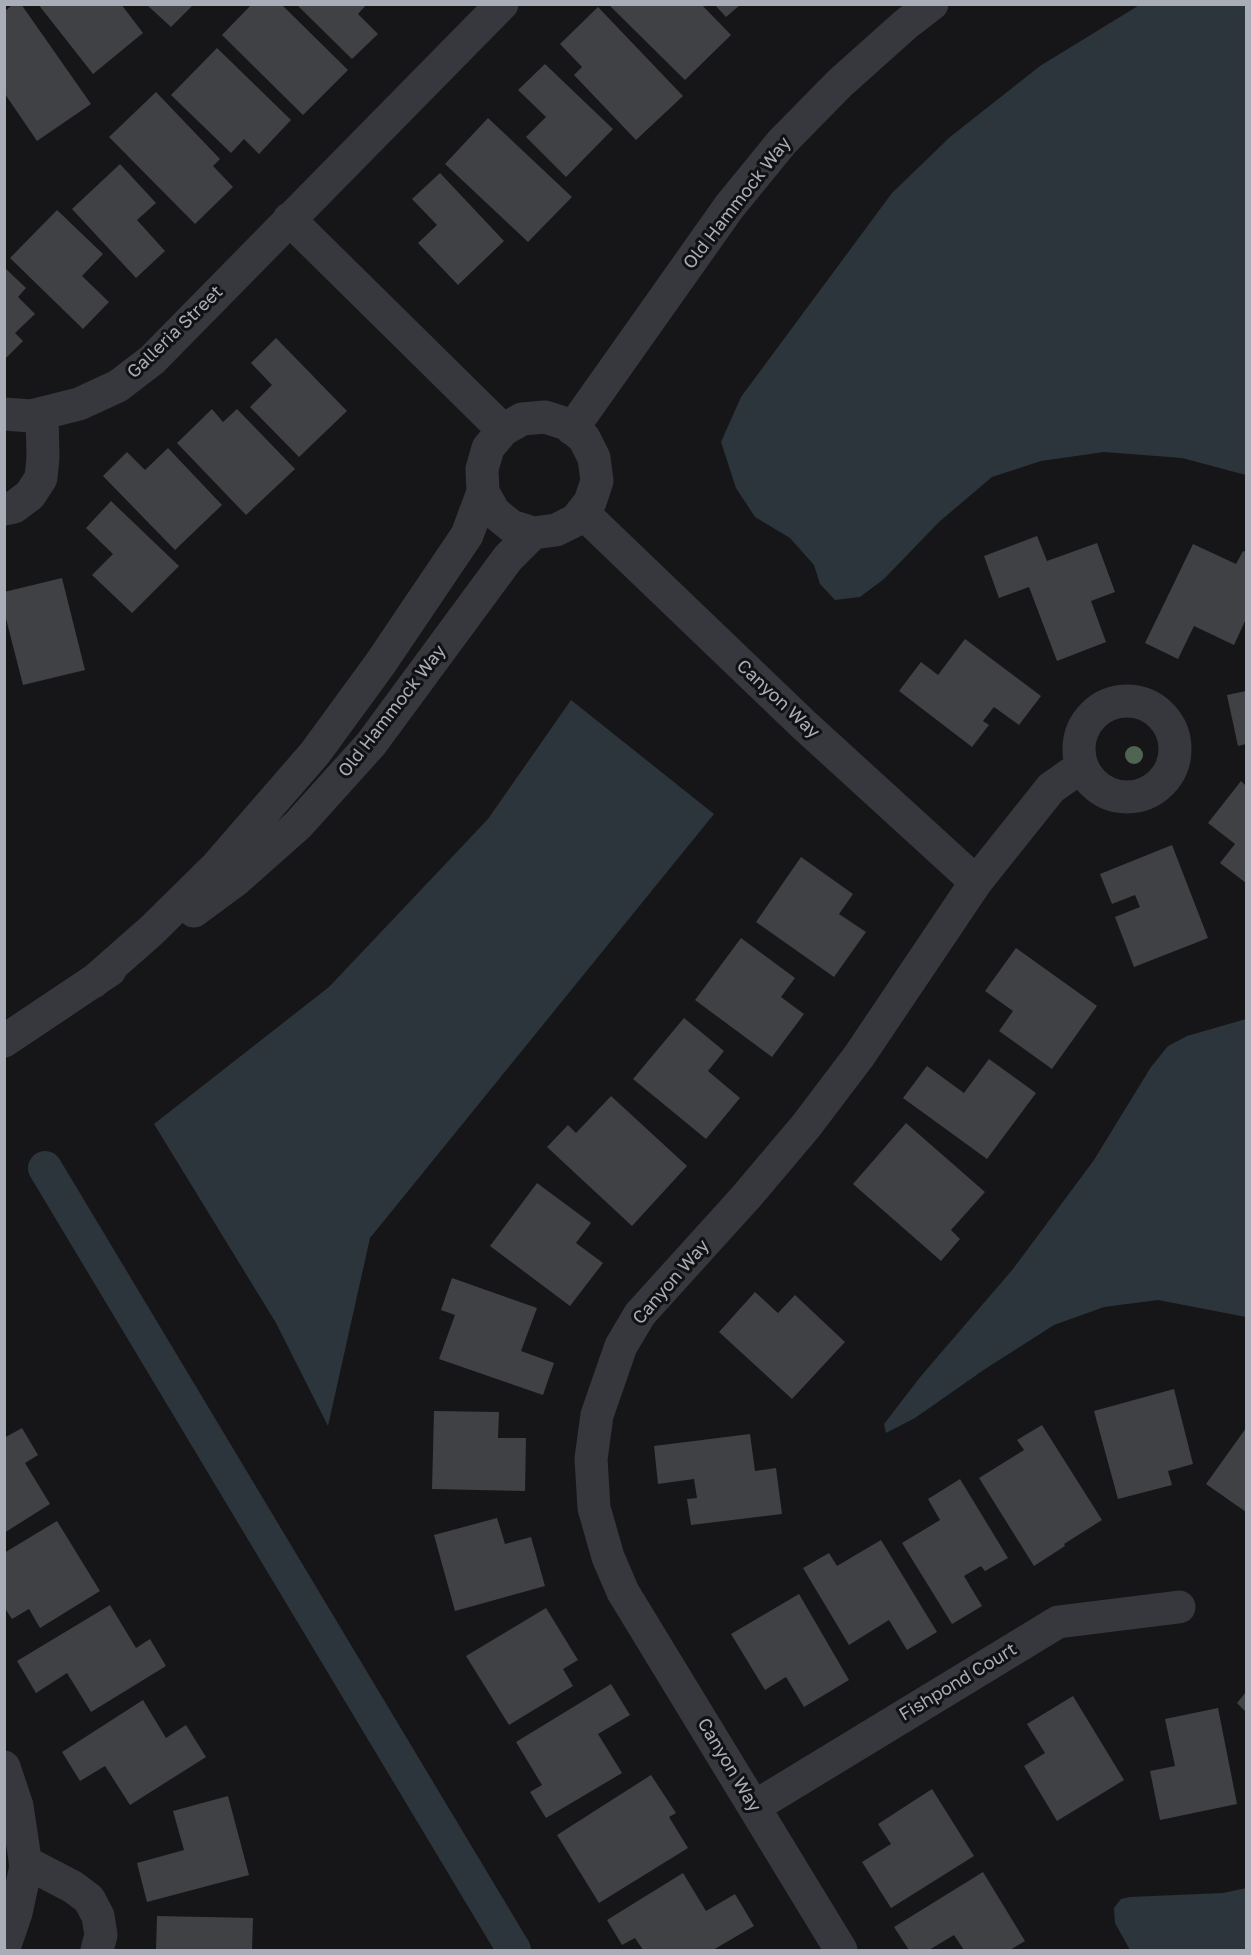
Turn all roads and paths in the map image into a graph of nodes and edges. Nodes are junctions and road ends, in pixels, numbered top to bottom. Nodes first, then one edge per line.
1 (502, 4) edge
2 (932, 4) edge
3 (289, 219) junction
4 (42, 413) junction
5 (4, 414) edge
6 (572, 429) junction
7 (503, 430) junction
8 (483, 492) junction
9 (4, 509) edge
10 (582, 512) junction
11 (533, 533) junction
12 (1082, 766) dead end
13 (976, 882) junction
14 (93, 982) junction
15 (4, 1041) edge
16 (1179, 1607) dead end
17 (4, 1767) edge
18 (754, 1807) junction
19 (25, 1862) junction
20 (4, 1948) edge
21 (97, 1950) edge
22 (841, 1950) edge

1 - 3 street, Galleria Street
2 - 6 street, Old Hammock Way
3 - 4 street, Galleria Street
3 - 7 street
4 - 5 street, Galleria Street
4 - 9 street
6 - 7 street
6 - 10 street
7 - 8 street
8 - 11 street
8 - 14 street, Old Hammock Way
10 - 11 street
10 - 13 street, Canyon Way
11 - 14 street, Old Hammock Way
12 - 13 street, Canyon Way
13 - 18 street, Canyon Way
14 - 15 street, Old Hammock Way
16 - 18 street, Fishpond Court
17 - 19 street
18 - 22 street, Canyon Way
19 - 20 street
19 - 21 street

